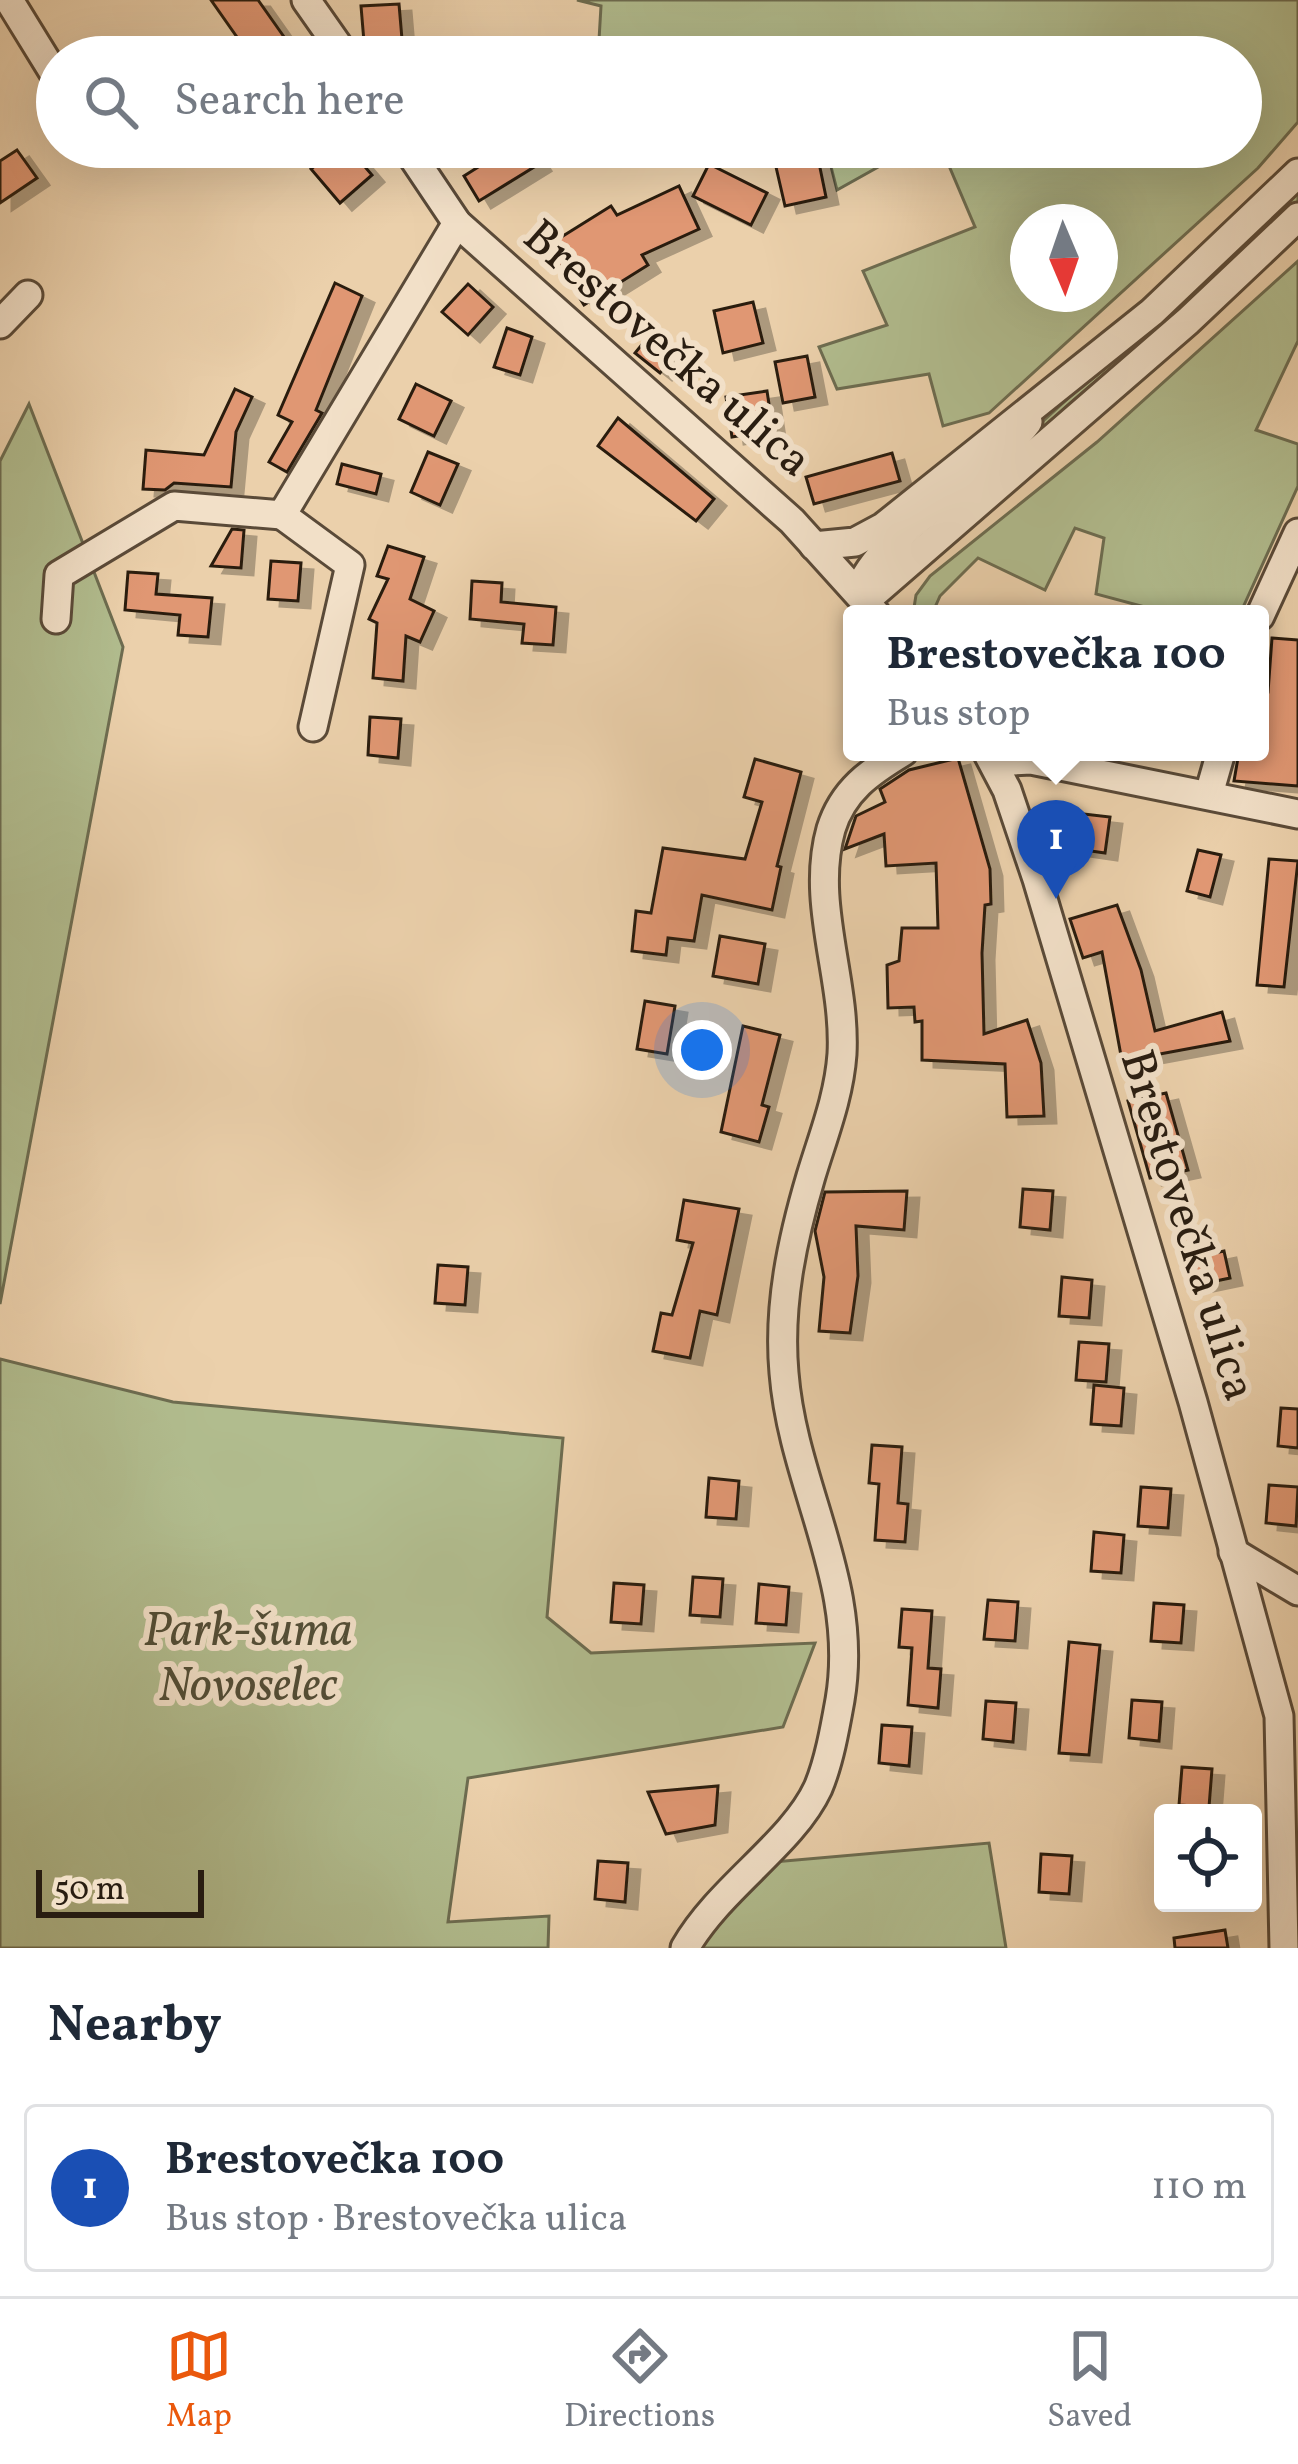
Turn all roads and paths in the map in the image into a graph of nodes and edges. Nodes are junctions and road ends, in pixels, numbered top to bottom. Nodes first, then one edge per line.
1 (9, 0) edge
2 (306, 0) edge
3 (331, 36) edge
4 (36, 44) edge
5 (420, 168) edge
6 (1298, 173) edge
7 (1298, 217) edge
8 (457, 224) junction
9 (28, 295) dead end
10 (0, 324) edge
11 (1040, 404) junction
12 (282, 515) junction
13 (1298, 533) edge
14 (814, 546) junction
15 (866, 603) edge
16 (1265, 605) edge
17 (56, 619) dead end
18 (313, 727) dead end
19 (890, 761) edge
20 (992, 761) edge
21 (1036, 761) edge
22 (1218, 761) edge
23 (1209, 794) junction
24 (1298, 814) edge
25 (1232, 1552) junction
26 (1298, 1591) edge
27 (1290, 1907) edge
28 (685, 1948) edge
29 (1283, 1948) edge

1 - 4 street
2 - 3 street
5 - 8 street, Brestovečka ulica
6 - 11 street
7 - 15 street
8 - 12 street
8 - 14 street, Brestovečka ulica
9 - 10 street
11 - 14 street
11 - 15 street
12 - 17 street
12 - 18 street
13 - 16 street
14 - 15 street, Brestovečka ulica
19 - 28 street
20 - 25 street, Brestovečka ulica
21 - 23 street
22 - 23 street
23 - 24 street
25 - 26 street
25 - 27 street, Brestovečka ulica
27 - 29 street, Brestovečka ulica

